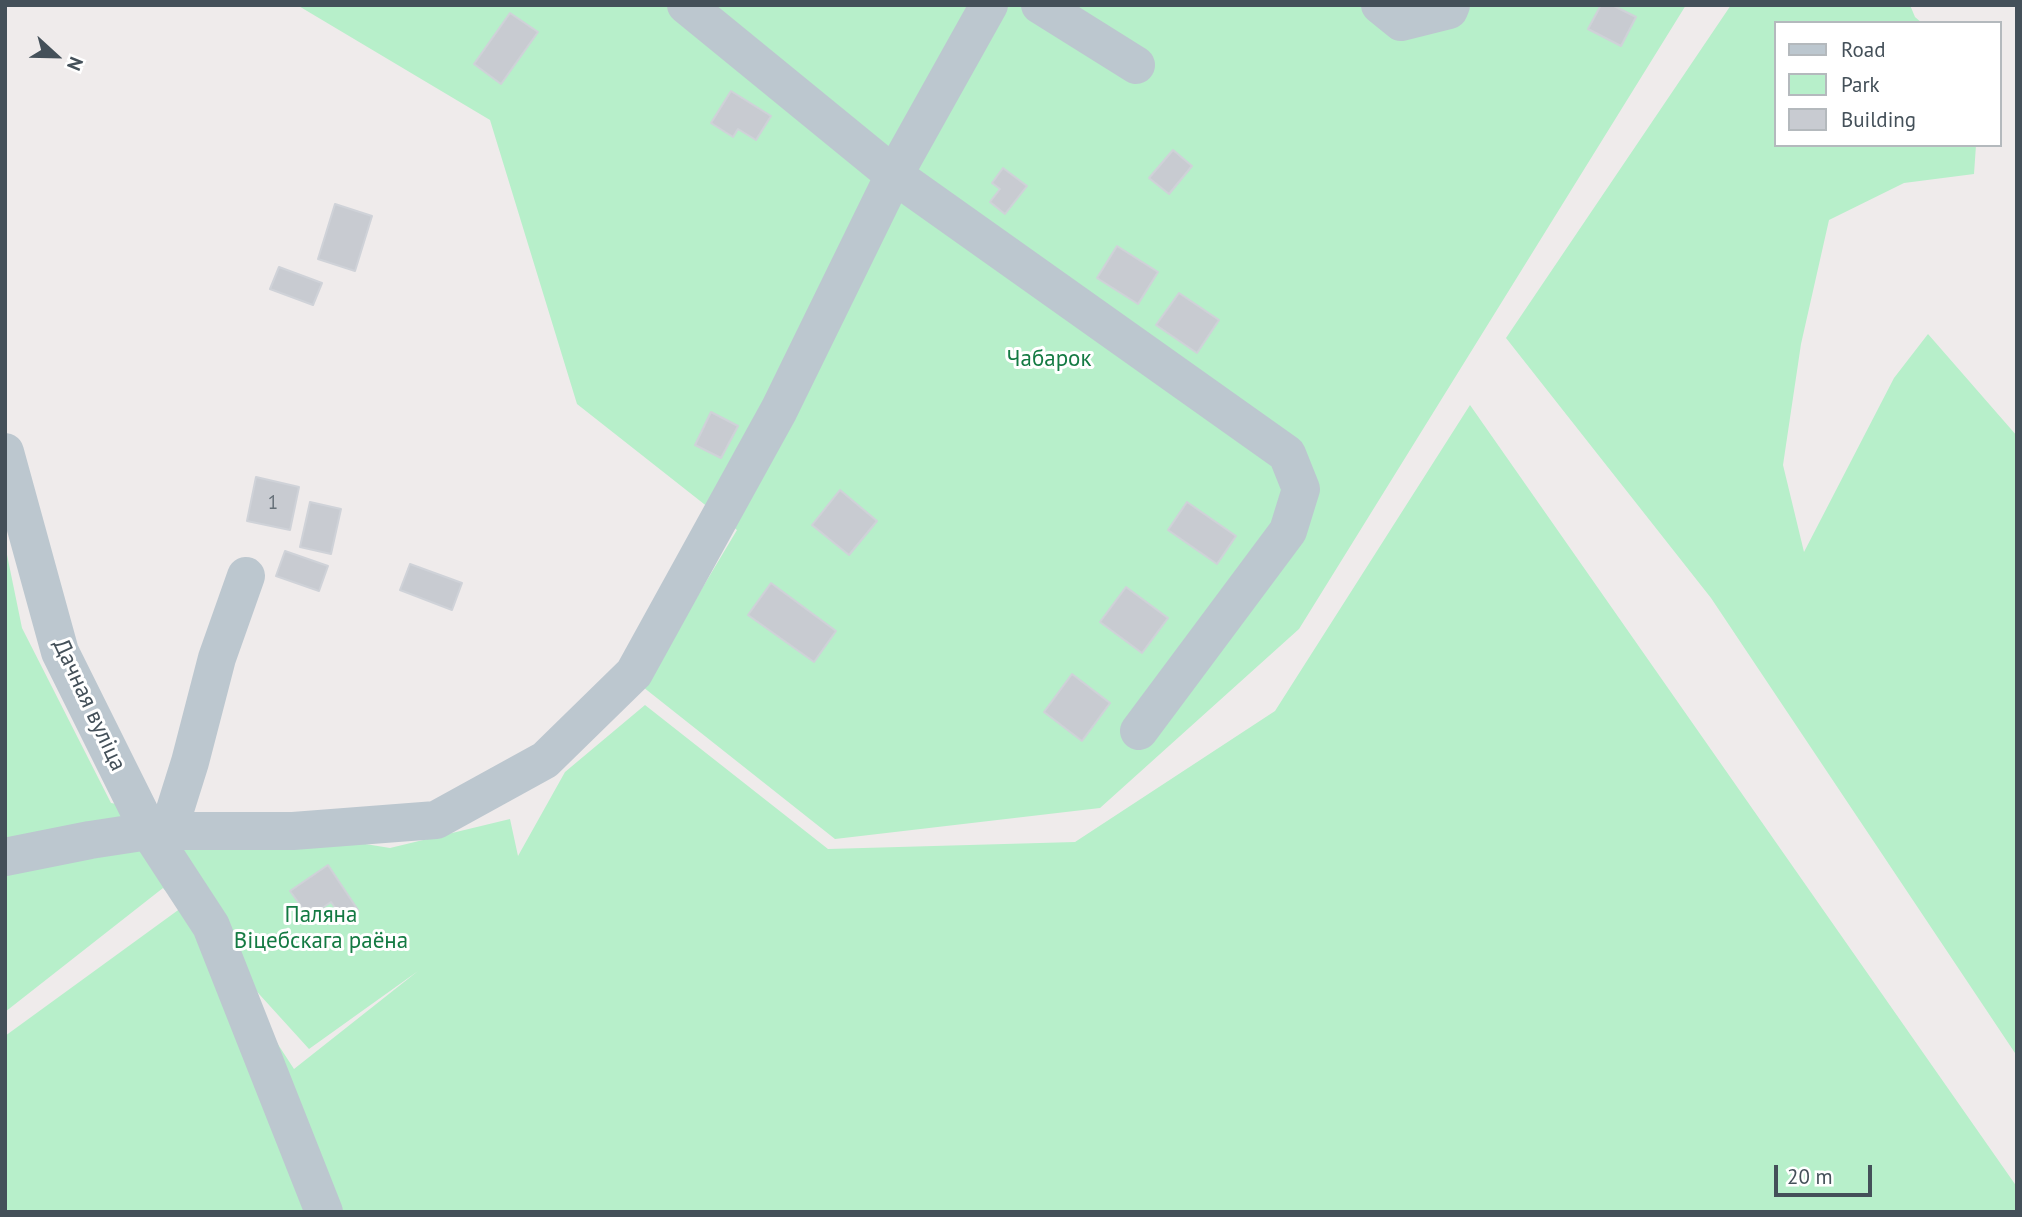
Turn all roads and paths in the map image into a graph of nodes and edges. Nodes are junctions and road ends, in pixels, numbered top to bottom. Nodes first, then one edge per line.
1 (686, 5) edge
2 (989, 5) edge
3 (1040, 5) edge
4 (1380, 5) edge
5 (1451, 5) edge
6 (1136, 65) dead end
7 (894, 175) junction
8 (5, 452) edge
9 (246, 576) dead end
10 (1139, 731) dead end
11 (159, 832) junction
12 (5, 858) edge
13 (324, 1212) edge

1 - 7 street
2 - 7 street
3 - 6 street
4 - 5 street
7 - 10 street
7 - 11 street
8 - 11 street, Дачная вуліца
9 - 11 street
11 - 12 street
11 - 13 street, Дачная вуліца

